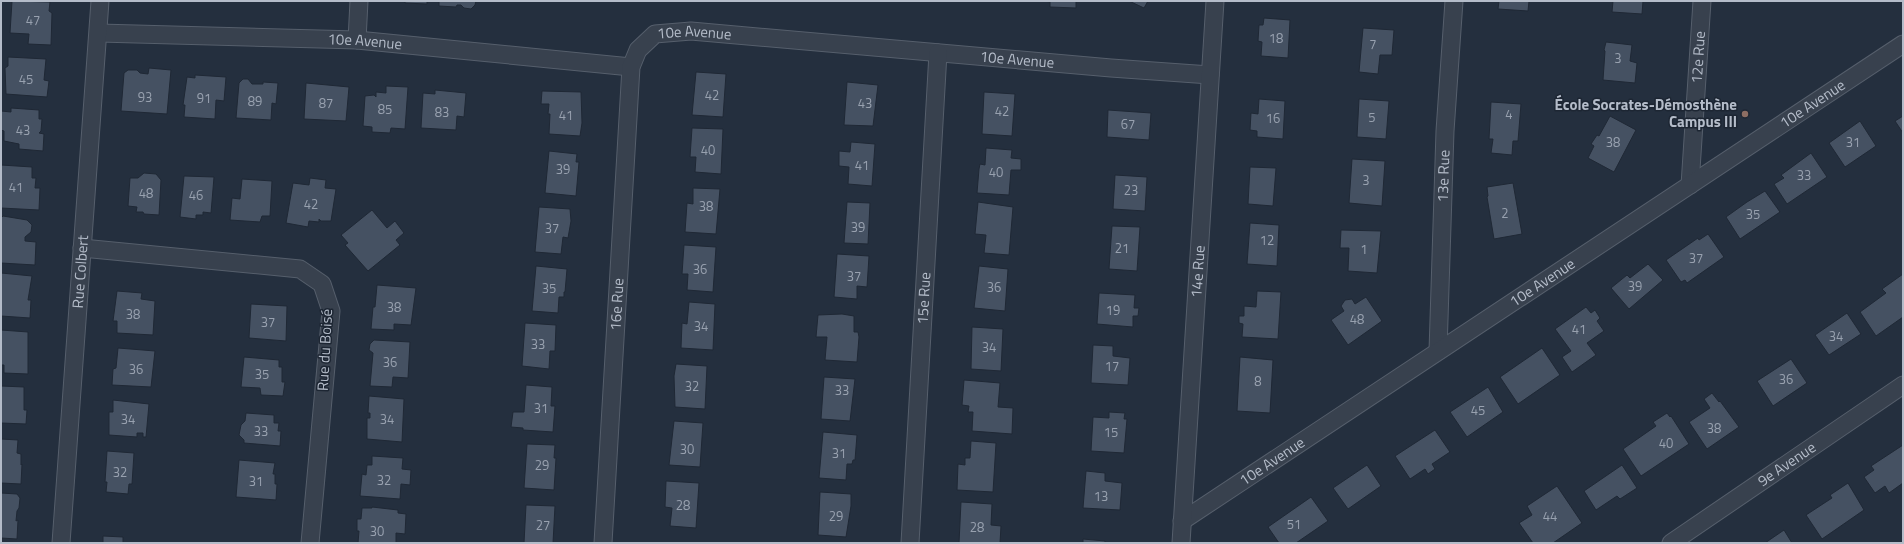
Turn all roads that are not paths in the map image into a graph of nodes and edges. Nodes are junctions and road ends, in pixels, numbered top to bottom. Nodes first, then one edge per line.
1 (100, 1) edge
2 (359, 1) edge
3 (1215, 1) edge
4 (1454, 1) edge
5 (1702, 1) edge
6 (98, 32) junction
7 (357, 40) junction
8 (1903, 44) edge
9 (938, 53) junction
10 (631, 67) junction
11 (1210, 75) junction
12 (1690, 185) junction
13 (82, 248) junction
14 (1438, 351) junction
15 (1903, 385) edge
16 (1182, 521) junction
17 (61, 543) edge
18 (310, 543) edge
19 (603, 543) edge
20 (910, 543) edge
21 (1181, 543) edge
22 (1671, 543) edge

1 - 6 street, Rue Colbert
2 - 7 street
3 - 11 street, 14e Rue
4 - 14 street, 13e Rue
5 - 12 street, 12e Rue
6 - 7 street, 10e Avenue
6 - 13 street, Rue Colbert
7 - 10 street, 10e Avenue
8 - 12 street, 10e Avenue
9 - 10 street, 10e Avenue
9 - 11 street, 10e Avenue
9 - 20 street, 15e Rue
10 - 19 street, 16e Rue
11 - 16 street, 14e Rue
12 - 14 street, 10e Avenue
13 - 17 street, Rue Colbert
13 - 18 street, Rue du Boisé
14 - 16 street, 10e Avenue
15 - 22 street, 9e Avenue
16 - 21 street, 14e Rue

